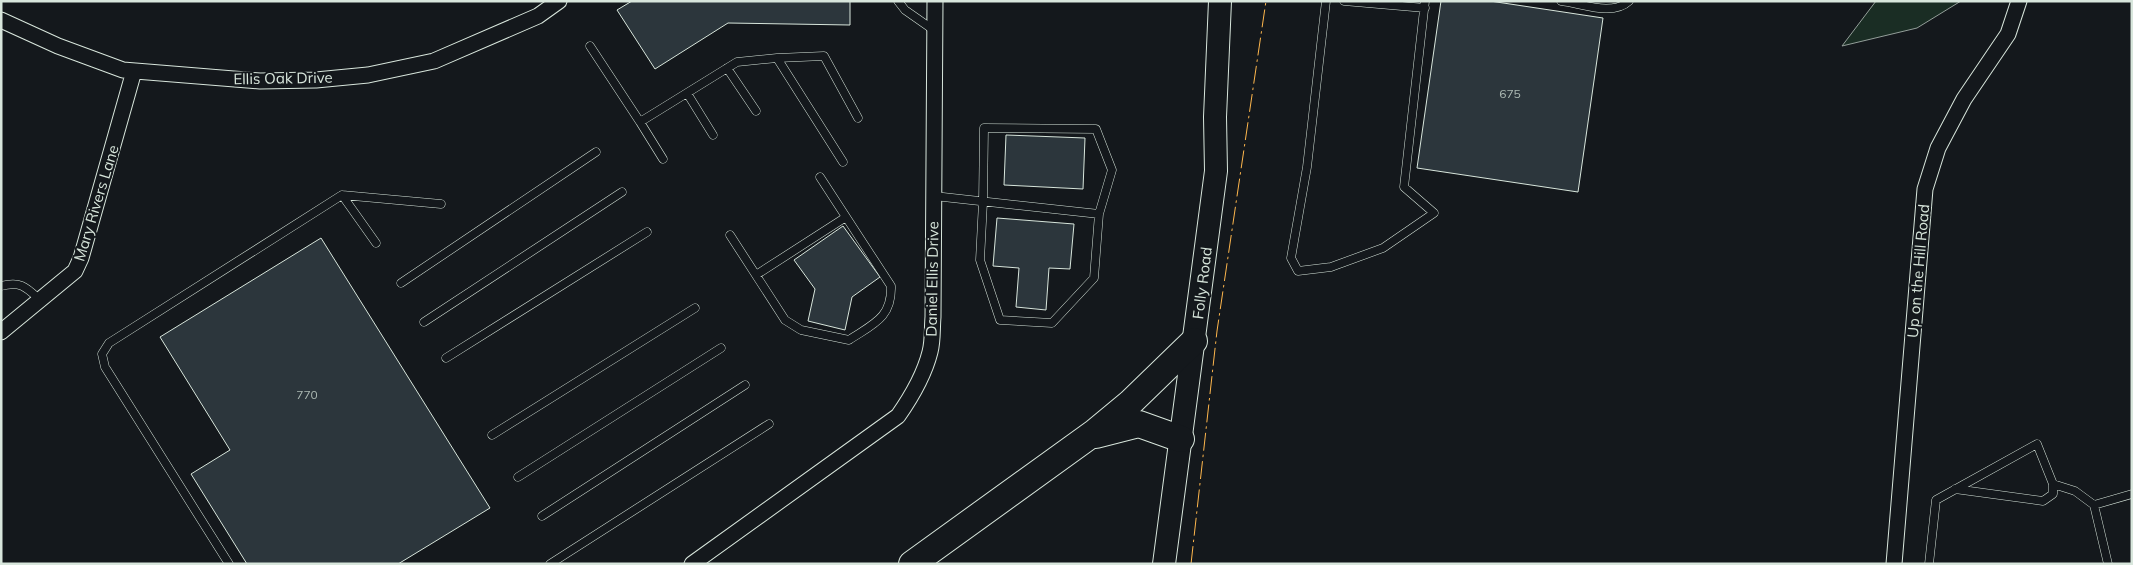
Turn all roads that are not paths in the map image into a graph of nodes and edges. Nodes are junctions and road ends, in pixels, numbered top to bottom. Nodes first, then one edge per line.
1 (559, 1) edge
2 (898, 1) edge
3 (935, 1) edge
4 (1220, 1) edge
5 (1326, 1) edge
6 (1344, 1) edge
7 (1561, 1) edge
8 (1629, 1) edge
9 (2019, 1) edge
10 (1425, 4) edge
11 (1, 20) edge
12 (935, 31) junction
13 (590, 46) dead end
14 (777, 58) junction
15 (727, 68) junction
16 (134, 71) junction
17 (687, 93) junction
18 (756, 111) dead end
19 (858, 118) dead end
20 (640, 122) junction
21 (713, 135) dead end
22 (596, 152) dead end
23 (663, 159) dead end
24 (843, 162) dead end
25 (820, 177) dead end
26 (622, 192) dead end
27 (342, 195) junction
28 (934, 196) junction
29 (983, 202) junction
30 (441, 204) dead end
31 (1099, 214) junction
32 (846, 217) junction
33 (647, 232) dead end
34 (730, 236) dead end
35 (376, 243) dead end
36 (756, 275) junction
37 (401, 283) dead end
38 (1, 286) edge
39 (40, 300) junction
40 (695, 308) dead end
41 (424, 322) dead end
42 (3, 328) edge
43 (1194, 341) junction
44 (721, 348) dead end
45 (446, 358) dead end
46 (745, 385) dead end
47 (769, 424) dead end
48 (492, 435) dead end
49 (1087, 438) junction
50 (1181, 439) junction
51 (518, 477) dead end
52 (2053, 484) junction
53 (1955, 490) junction
54 (2132, 494) edge
55 (2094, 505) junction
56 (542, 516) dead end
57 (229, 564) edge
58 (550, 564) edge
59 (692, 564) edge
60 (912, 564) edge
61 (1164, 564) edge
62 (1894, 564) edge
63 (1929, 564) edge
64 (2108, 564) edge

1 - 16 street, Ellis Oak Drive
2 - 12 lane
3 - 12 street, Daniel Ellis Drive
4 - 43 main road, Folly Road
5 - 10 lane
6 - 10 lane
7 - 8 lane
9 - 62 street, Up on the Hill Road
11 - 16 street, Ellis Oak Drive
12 - 28 street, Daniel Ellis Drive
13 - 20 lane
14 - 15 lane
14 - 19 lane
14 - 24 lane
15 - 17 lane
15 - 18 lane
16 - 39 street, Mary Rivers Lane
17 - 20 lane
17 - 21 lane
20 - 23 lane
22 - 37 lane
25 - 32 lane
26 - 41 lane
27 - 30 lane
27 - 35 lane
27 - 57 lane
28 - 29 lane
28 - 59 street, Daniel Ellis Drive
29 - 31 lane
29 - 31 lane
29 - 31 lane
32 - 36 lane
32 - 36 lane
33 - 45 lane
34 - 36 lane
38 - 39 lane
39 - 42 street, Mary Rivers Lane
40 - 48 lane
43 - 49 highway
43 - 50 main road, Folly Road
44 - 51 lane
46 - 56 lane
47 - 58 lane
49 - 50 highway
49 - 60 highway
50 - 61 main road, Folly Road
52 - 53 lane
52 - 53 lane
52 - 55 lane
53 - 63 lane
54 - 55 lane
55 - 64 lane

